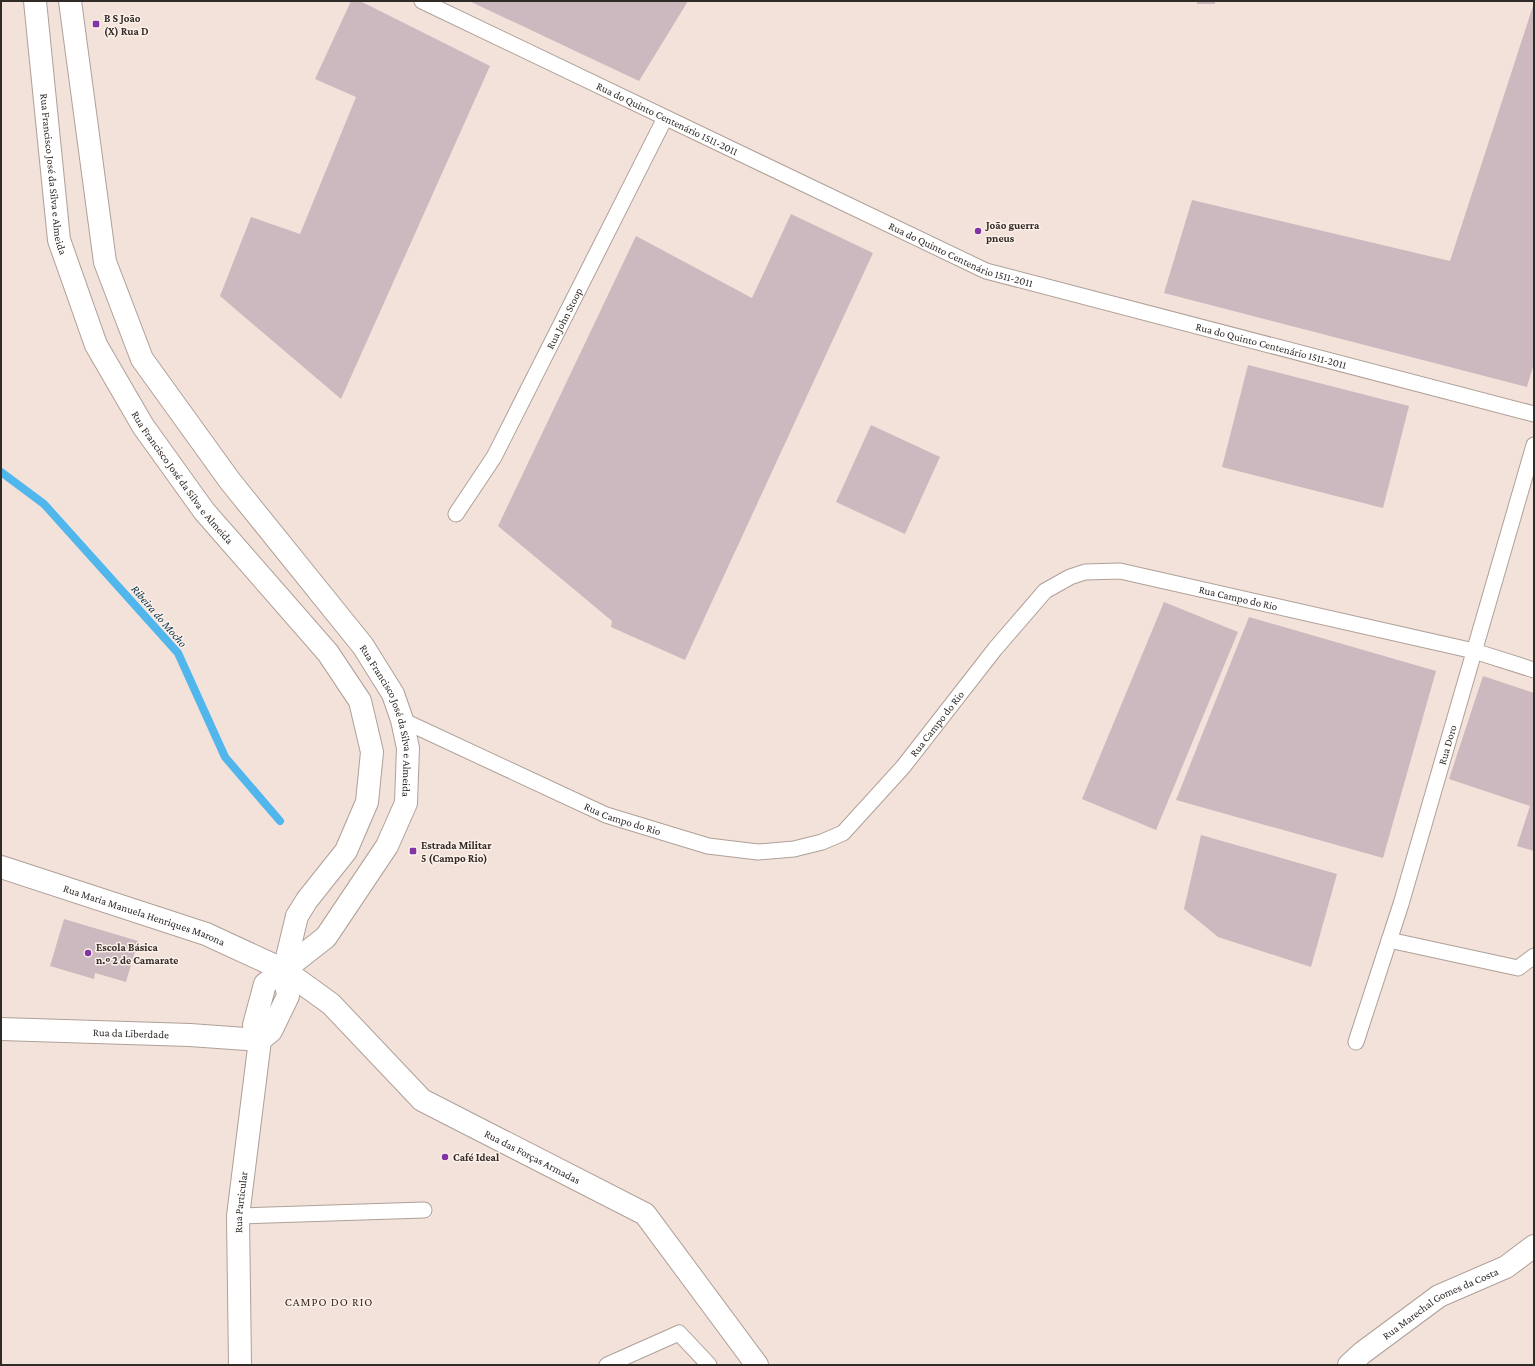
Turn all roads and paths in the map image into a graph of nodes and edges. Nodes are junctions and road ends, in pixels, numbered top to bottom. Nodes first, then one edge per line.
1 (35, 1) edge
2 (70, 1) edge
3 (422, 1) edge
4 (665, 118) junction
5 (1534, 414) edge
6 (1534, 445) edge
7 (456, 514) dead end
8 (1474, 651) junction
9 (1534, 670) edge
10 (402, 720) junction
11 (1, 867) edge
12 (1389, 940) junction
13 (1534, 956) edge
14 (284, 970) junction
15 (1, 1029) edge
16 (260, 1040) junction
17 (1356, 1042) dead end
18 (424, 1210) dead end
19 (238, 1216) junction
20 (1534, 1246) edge
21 (240, 1365) edge
22 (607, 1365) edge
23 (709, 1365) edge
24 (756, 1365) edge
25 (1349, 1365) edge

1 - 14 street, Rua Francisco José da Silva e Almeida
2 - 10 street, Rua Francisco José da Silva e Almeida
3 - 4 lane, Rua do Quinto Centenário 1511-2011
4 - 5 lane, Rua do Quinto Centenário 1511-2011
4 - 7 lane, Rua John Stoop
6 - 8 lane, Rua Doro
8 - 9 lane, Rua Campo do Rio
8 - 10 lane, Rua Campo do Rio
8 - 12 lane, Rua Doro
10 - 14 street, Rua Francisco José da Silva e Almeida
11 - 14 street, Rua Maria Manuela Henriques Marona
12 - 13 lane
12 - 17 lane, Rua Doro
14 - 16 street
14 - 24 street, Rua das Forças Armadas
15 - 16 street, Rua da Liberdade
16 - 19 street, Rua Particular
18 - 19 lane
19 - 21 street, Rua Particular
20 - 25 street, Rua Marechal Gomes da Costa
22 - 23 lane

